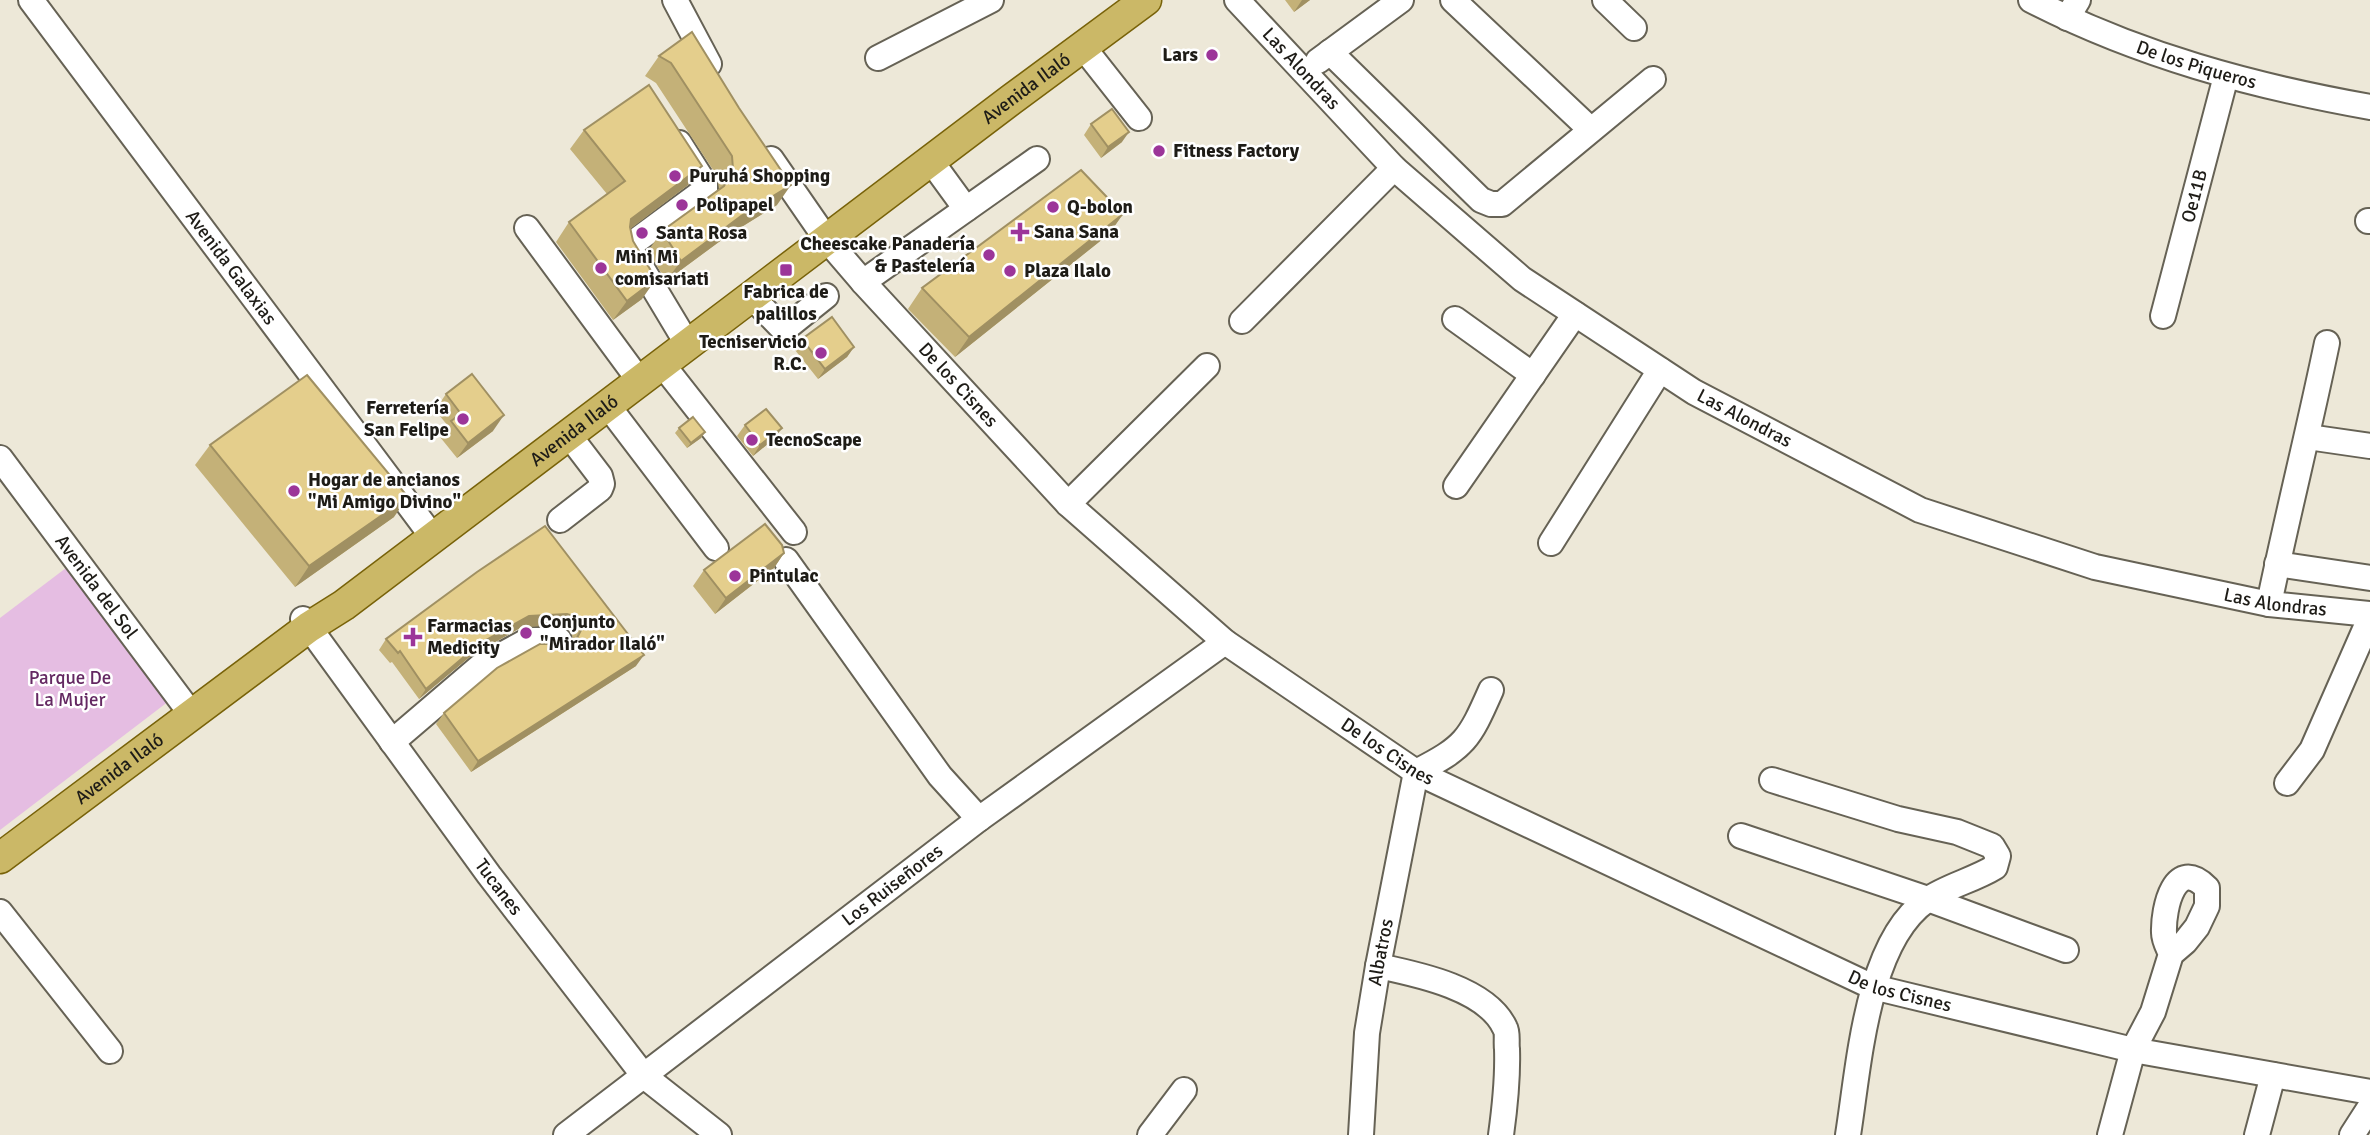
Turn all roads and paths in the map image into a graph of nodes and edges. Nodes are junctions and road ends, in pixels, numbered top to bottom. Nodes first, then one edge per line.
1 (31, 0) edge
2 (675, 0) edge
3 (991, 0) edge
4 (1129, 0) edge
5 (1146, 0) edge
6 (1237, 0) edge
7 (1401, 0) edge
8 (1453, 0) edge
9 (1605, 0) edge
10 (2031, 0) edge
11 (2073, 9) edge
12 (1634, 28) dead end
13 (1083, 47) junction
14 (1330, 52) junction
15 (877, 58) dead end
16 (1304, 72) junction
17 (2226, 76) junction
18 (1653, 79) dead end
19 (719, 82) edge
20 (2370, 107) edge
21 (1139, 118) dead end
22 (666, 124) edge
23 (1590, 130) junction
24 (758, 139) edge
25 (1037, 159) dead end
26 (931, 161) junction
27 (1394, 168) junction
28 (966, 209) junction
29 (527, 228) dead end
30 (824, 235) junction
31 (863, 282) junction
32 (751, 296) junction
33 (826, 296) dead end
34 (1575, 314) junction
35 (2164, 316) dead end
36 (1455, 319) dead end
37 (1242, 321) dead end
38 (682, 335) junction
39 (2327, 343) dead end
40 (662, 364) junction
41 (1207, 366) dead end
42 (1660, 370) junction
43 (633, 372) junction
44 (1533, 374) junction
45 (608, 406) junction
46 (568, 434) junction
47 (2308, 437) junction
48 (2370, 446) edge
49 (0, 458) edge
50 (1456, 486) dead end
51 (1068, 504) junction
52 (559, 520) dead end
53 (429, 532) junction
54 (794, 533) dead end
55 (1551, 543) dead end
56 (716, 548) dead end
57 (786, 560) edge
58 (2277, 564) junction
59 (2370, 578) edge
60 (2269, 604) junction
61 (2370, 616) edge
62 (306, 623) junction
63 (559, 640) dead end
64 (1224, 642) junction
65 (1491, 690) dead end
66 (189, 711) junction
67 (393, 743) junction
68 (1416, 772) junction
69 (1772, 780) dead end
70 (2287, 783) dead end
71 (979, 819) junction
72 (1741, 835) dead end
73 (0, 842) edge
74 (0, 858) edge
75 (1928, 899) junction
76 (0, 912) edge
77 (2066, 950) dead end
78 (2171, 954) dead end
79 (1378, 966) junction
80 (1873, 986) junction
81 (2133, 1050) junction
82 (110, 1051) dead end
83 (2273, 1075) junction
84 (644, 1076) junction
85 (1184, 1090) dead end
86 (2370, 1093) edge
87 (566, 1135) edge
88 (719, 1135) edge
89 (1150, 1135) edge
90 (1361, 1135) edge
91 (1501, 1135) edge
92 (1848, 1135) edge
93 (2110, 1135) edge
94 (2257, 1135) edge

1 - 53 street, Avenida Galaxias
2 - 19 street
3 - 15 street
4 - 30 main road, Avenida Ilaló
5 - 13 main road, Avenida Ilaló
6 - 16 street, Las Alondras
7 - 14 street
8 - 23 street
9 - 12 street
10 - 11 street, De los Piqueros
11 - 17 street, De los Piqueros
13 - 21 street
13 - 26 main road, Avenida Ilaló
14 - 16 street
14 - 23 street
16 - 27 street, Las Alondras
17 - 20 street, De los Piqueros
17 - 35 street, Oe11B
18 - 23 street
22 - 38 street
24 - 30 street, De los Cisnes
25 - 28 street
26 - 28 street
26 - 30 main road, Avenida Ilaló
27 - 34 street, Las Alondras
27 - 37 street
28 - 31 street
29 - 43 street
30 - 31 street, De los Cisnes
30 - 32 main road, Avenida Ilaló
30 - 38 main road, Avenida Ilaló
31 - 51 street, De los Cisnes
32 - 33 street
32 - 40 main road, Avenida Ilaló
34 - 42 street, Las Alondras
34 - 44 street
36 - 44 street
38 - 43 main road, Avenida Ilaló
39 - 47 street
40 - 45 main road, Avenida Ilaló
40 - 54 street
41 - 51 street
42 - 55 street
42 - 60 street, Las Alondras
43 - 53 main road, Avenida Ilaló
44 - 50 street
45 - 46 main road, Avenida Ilaló
45 - 56 street
46 - 52 street
46 - 53 main road, Avenida Ilaló
47 - 48 street
47 - 58 street
49 - 66 street, Avenida del Sol
51 - 64 street, De los Cisnes
53 - 62 main road, Avenida Ilaló
57 - 71 street
58 - 59 street
58 - 60 street
60 - 61 street, Las Alondras
61 - 70 street
62 - 66 main road, Avenida Ilaló
62 - 67 street, Tucanes
63 - 67 street
64 - 68 street, De los Cisnes
64 - 71 street, Los Ruiseñores
65 - 68 street
66 - 73 main road, Avenida Ilaló
66 - 74 main road, Avenida Ilaló
67 - 84 street, Tucanes
68 - 79 street, Albatros
68 - 80 street, De los Cisnes
69 - 75 street
71 - 84 street, Los Ruiseñores
72 - 75 street
75 - 77 street
75 - 80 street
76 - 82 street
78 - 81 street
79 - 90 street, Albatros
79 - 91 street
80 - 81 street, De los Cisnes
80 - 92 street
81 - 83 street, De los Cisnes
81 - 93 street
83 - 86 street, De los Cisnes
83 - 94 street
84 - 87 street, Los Ruiseñores
84 - 88 street, Tucanes
85 - 89 street

